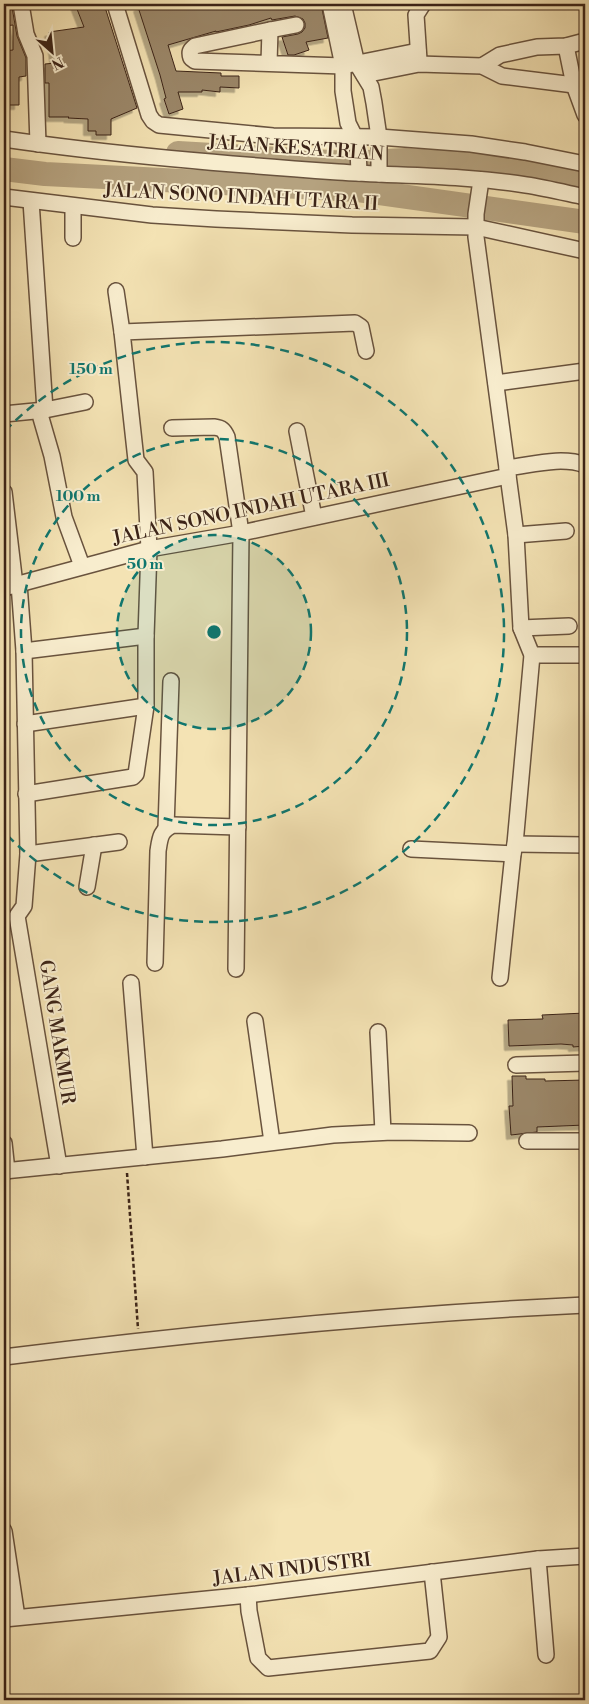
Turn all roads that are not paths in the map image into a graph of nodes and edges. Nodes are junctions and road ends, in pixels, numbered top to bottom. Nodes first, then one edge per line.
1 (21, 4) edge
2 (115, 4) edge
3 (330, 4) edge
4 (344, 4) edge
5 (423, 4) edge
6 (296, 25) dead end
7 (270, 30) junction
8 (585, 41) edge
9 (566, 46) junction
10 (419, 58) junction
11 (269, 63) junction
12 (482, 66) junction
13 (355, 68) junction
14 (574, 85) junction
15 (585, 116) edge
16 (4, 139) edge
17 (357, 143) junction
18 (38, 144) junction
19 (379, 144) junction
20 (585, 164) edge
21 (359, 171) junction
22 (379, 171) junction
23 (480, 184) junction
24 (585, 197) edge
25 (4, 198) edge
26 (31, 201) junction
27 (73, 206) junction
28 (476, 220) junction
29 (73, 238) dead end
30 (585, 251) edge
31 (116, 291) dead end
32 (122, 332) junction
33 (366, 351) dead end
34 (585, 371) edge
35 (496, 383) junction
36 (85, 402) dead end
37 (43, 410) junction
38 (4, 414) edge
39 (172, 428) dead end
40 (297, 431) dead end
41 (585, 465) edge
42 (508, 472) junction
43 (4, 492) edge
44 (314, 517) junction
45 (566, 531) dead end
46 (241, 533) junction
47 (516, 535) junction
48 (149, 549) junction
49 (82, 566) junction
50 (13, 586) edge
51 (569, 626) dead end
52 (522, 628) junction
53 (146, 636) junction
54 (24, 651) junction
55 (585, 654) edge
56 (532, 655) junction
57 (171, 681) dead end
58 (146, 706) junction
59 (25, 724) junction
60 (26, 794) junction
61 (238, 827) junction
62 (166, 828) junction
63 (119, 842) dead end
64 (94, 845) junction
65 (585, 845) edge
66 (411, 849) dead end
67 (514, 849) junction
68 (28, 854) junction
69 (87, 888) dead end
70 (155, 963) dead end
71 (236, 969) dead end
72 (500, 978) dead end
73 (130, 983) dead end
74 (255, 1022) dead end
75 (378, 1032) dead end
76 (585, 1063) edge
77 (516, 1064) dead end
78 (383, 1132) junction
79 (469, 1133) dead end
80 (585, 1140) edge
81 (527, 1141) dead end
82 (272, 1142) junction
83 (4, 1143) edge
84 (145, 1157) junction
85 (59, 1166) junction
86 (6, 1171) edge
87 (585, 1306) edge
88 (4, 1357) edge
89 (4, 1532) edge
90 (585, 1556) edge
91 (538, 1559) junction
92 (432, 1572) junction
93 (248, 1595) junction
94 (11, 1618) edge
95 (546, 1655) dead end

1 - 18 street
2 - 17 street
3 - 13 street
4 - 13 street
5 - 10 street
6 - 7 street
7 - 11 street
7 - 11 street
8 - 9 street
9 - 12 street
9 - 14 street
10 - 12 street
10 - 13 street
11 - 13 street
12 - 14 street
13 - 17 street
13 - 19 street
14 - 15 street
16 - 18 street, JALAN KESATRIAN
17 - 19 street
17 - 21 street
18 - 21 street, JALAN KESATRIAN
19 - 20 street
19 - 22 street
21 - 22 street, JALAN KESATRIAN
22 - 23 street, JALAN KESATRIAN
23 - 24 street, JALAN KESATRIAN
23 - 28 street
25 - 26 street, JALAN SONO INDAH UTARA II
26 - 27 street, JALAN SONO INDAH UTARA II
26 - 37 street
27 - 28 street, JALAN SONO INDAH UTARA II
27 - 29 street
28 - 30 street, JALAN SONO INDAH UTARA II
28 - 35 street
31 - 32 street
32 - 33 street
32 - 48 street
34 - 35 street
35 - 42 street
36 - 37 street
37 - 38 street
37 - 49 street
39 - 46 street
40 - 44 street
41 - 42 street, JALAN SONO INDAH UTARA III
42 - 44 street, JALAN SONO INDAH UTARA III
42 - 47 street
43 - 50 street, GANG MAKMUR
44 - 46 street, JALAN SONO INDAH UTARA III
45 - 47 street
46 - 48 street, JALAN SONO INDAH UTARA III
46 - 61 street
47 - 52 street
48 - 49 street, JALAN SONO INDAH UTARA III
48 - 53 street
49 - 50 street, JALAN SONO INDAH UTARA III
50 - 54 street, GANG MAKMUR
51 - 52 street
52 - 56 street
53 - 54 street
53 - 58 street
54 - 59 street, GANG MAKMUR
55 - 56 street
56 - 67 street
57 - 62 street
58 - 59 street
58 - 60 street
59 - 60 street, GANG MAKMUR
60 - 68 street, GANG MAKMUR
61 - 62 street
61 - 71 street
62 - 70 street
63 - 64 street
64 - 68 street
64 - 69 street
65 - 67 street
66 - 67 street
67 - 72 street
68 - 85 street, GANG MAKMUR
73 - 84 street
74 - 82 street
75 - 78 street
76 - 77 street
78 - 79 street
78 - 82 street
80 - 81 street
82 - 84 street
83 - 86 street
84 - 85 street
85 - 86 street
87 - 88 street
89 - 94 street
90 - 91 street, JALAN INDUSTRI
91 - 92 street, JALAN INDUSTRI
91 - 95 street
92 - 93 street, JALAN INDUSTRI
92 - 93 street
93 - 94 street, JALAN INDUSTRI

